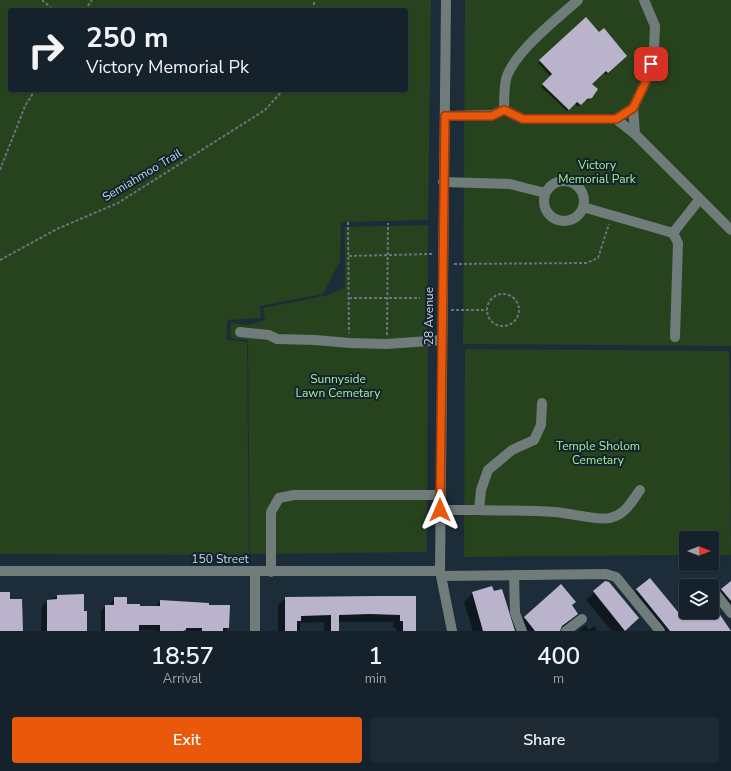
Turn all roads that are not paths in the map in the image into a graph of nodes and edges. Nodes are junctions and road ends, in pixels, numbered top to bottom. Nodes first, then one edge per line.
1 (446, 0) edge
2 (578, 0) edge
3 (644, 0) edge
4 (633, 108) junction
5 (504, 110) junction
6 (445, 116) junction
7 (616, 119) junction
8 (635, 134) junction
9 (443, 182) junction
10 (545, 193) junction
11 (699, 200) junction
12 (583, 208) junction
13 (731, 230) edge
14 (673, 233) junction
15 (240, 332) dead end
16 (675, 337) dead end
17 (442, 340) junction
18 (542, 403) dead end
19 (640, 490) dead end
20 (440, 495) junction
21 (440, 510) junction
22 (479, 510) junction
23 (0, 572) edge
24 (255, 572) junction
25 (271, 572) junction
26 (440, 573) junction
27 (514, 575) junction
28 (719, 598) edge
29 (731, 613) edge
30 (582, 619) dead end
31 (255, 631) edge
32 (452, 631) edge
33 (522, 631) edge
34 (566, 631) edge
35 (660, 631) edge

1 - 6 street, 28 Avenue
2 - 5 street
3 - 4 street
4 - 7 street
4 - 8 street
5 - 6 street
5 - 7 street
6 - 9 street, 28 Avenue
7 - 8 street
8 - 11 street
9 - 10 street
9 - 17 street, 28 Avenue
10 - 12 street
10 - 12 street
11 - 13 street
11 - 14 street
12 - 14 street
14 - 16 street
15 - 17 street
17 - 20 street, 28 Avenue
18 - 22 street
19 - 22 street
20 - 21 street, 28 Avenue
20 - 25 street
21 - 22 street
21 - 26 street, 28 Avenue
23 - 24 street, 150 Street
24 - 25 street, 150 Street
24 - 31 street
25 - 26 street, 150 Street
26 - 27 street, 150 Street
26 - 32 street, 28 Avenue
27 - 33 street
27 - 35 street, 150 Street
28 - 29 street
30 - 34 street

